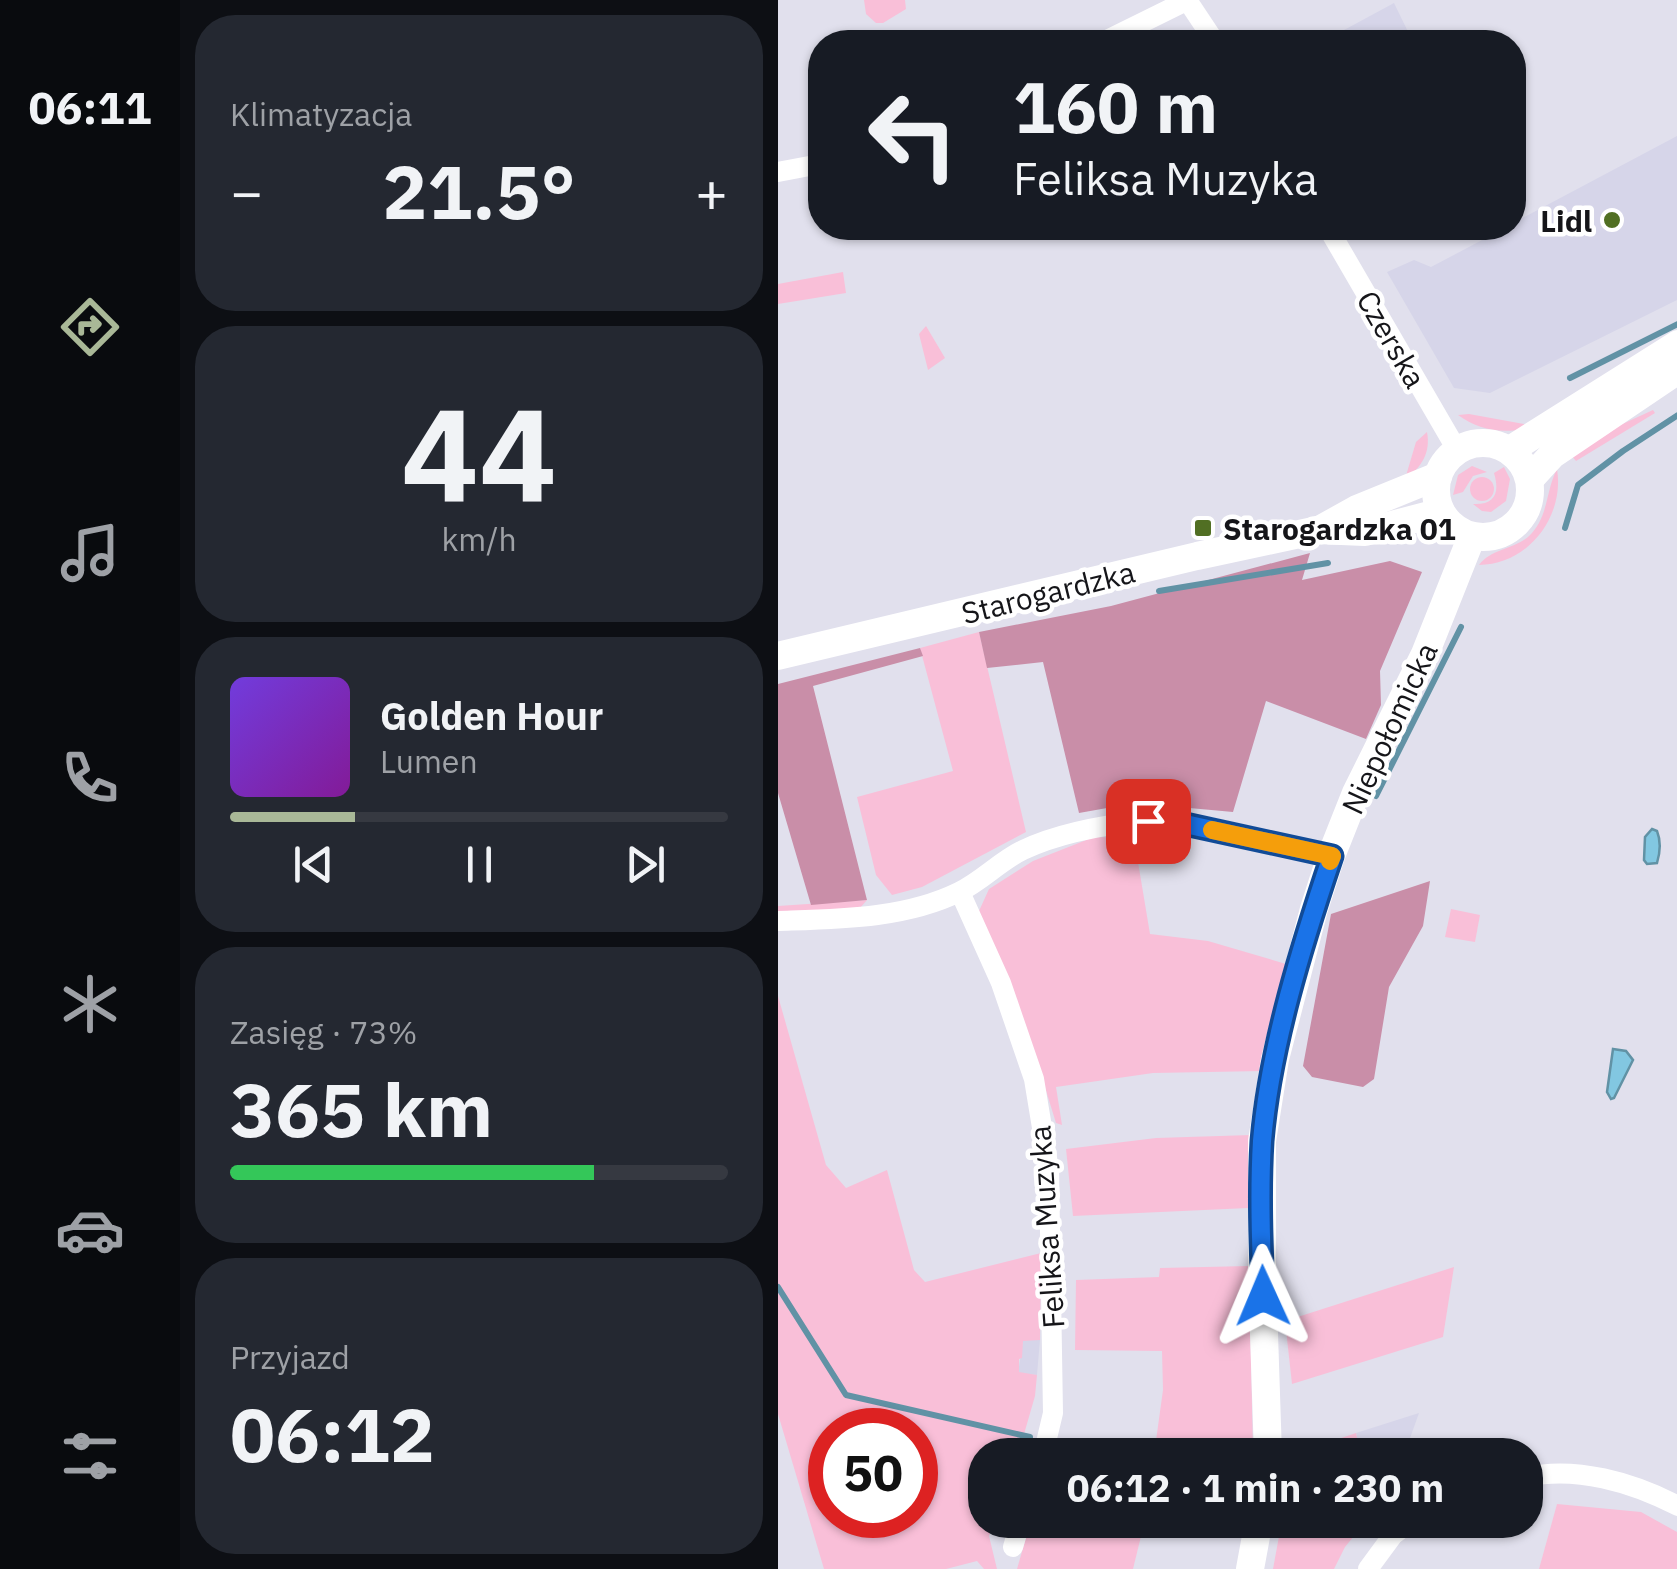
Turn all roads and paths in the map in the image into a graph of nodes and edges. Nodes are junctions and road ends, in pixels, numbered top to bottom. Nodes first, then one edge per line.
1 (1188, 0) edge
2 (1127, 30) edge
3 (1207, 30) edge
4 (808, 166) edge
5 (778, 172) edge
6 (1335, 240) edge
7 (1678, 344) edge
8 (1678, 370) edge
9 (1457, 450) junction
10 (1510, 450) junction
11 (1438, 476) junction
12 (1530, 479) junction
13 (1441, 512) junction
14 (1318, 530) junction
15 (1472, 536) junction
16 (778, 656) edge
17 (1332, 856) junction
18 (960, 892) junction
19 (778, 921) edge
20 (1047, 1438) edge
21 (1267, 1438) edge
22 (1543, 1476) edge
23 (1678, 1506) edge
24 (1016, 1538) edge
25 (1256, 1538) edge
26 (1391, 1538) edge
27 (1013, 1547) dead end
28 (1250, 1569) edge
29 (1368, 1569) edge

1 - 2 street
1 - 3 street
4 - 5 street
6 - 9 street, Czerska
7 - 10 main road
8 - 12 main road
9 - 10 main road
9 - 11 main road
10 - 12 main road
11 - 13 main road
11 - 14 main road, Starogardzka
12 - 15 main road
13 - 14 main road, Starogardzka
13 - 15 main road
14 - 16 main road, Starogardzka
15 - 17 main road, Niepołomicka
17 - 18 street
17 - 21 main road, Niepołomicka
18 - 19 street
18 - 20 street, Feliksa Muzyka
22 - 23 street
24 - 27 street
25 - 28 main road
26 - 29 street

